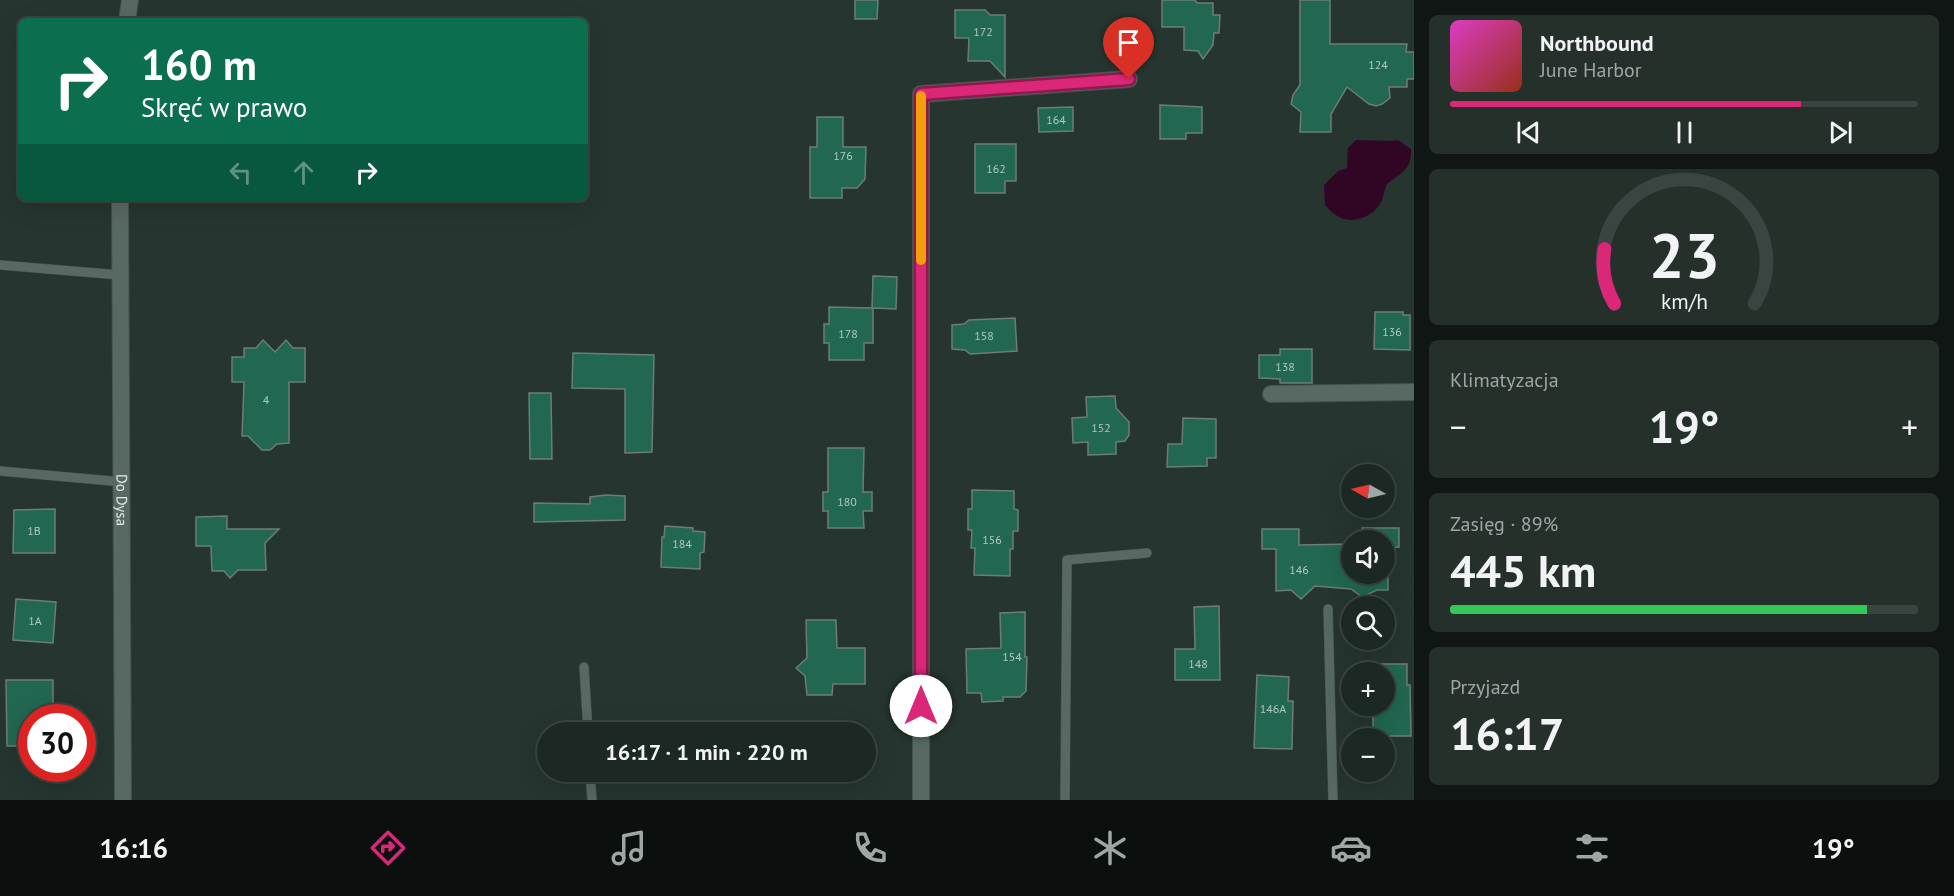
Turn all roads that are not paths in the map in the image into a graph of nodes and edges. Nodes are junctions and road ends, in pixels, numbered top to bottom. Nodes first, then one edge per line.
1 (130, 0) edge
2 (127, 18) edge
3 (1129, 79) dead end
4 (120, 201) edge
5 (0, 264) edge
6 (120, 275) junction
7 (1414, 392) edge
8 (1271, 393) dead end
9 (0, 471) edge
10 (123, 482) junction
11 (1147, 553) dead end
12 (1328, 609) dead end
13 (584, 667) dead end
14 (587, 722) edge
15 (591, 782) edge
16 (123, 800) edge
17 (592, 800) edge
18 (921, 800) edge
19 (1065, 800) edge
20 (1333, 800) edge

1 - 2 street
3 - 18 street
4 - 6 street, Do Dysa
5 - 6 lane
6 - 10 street, Do Dysa
7 - 8 street
9 - 10 lane
10 - 16 street, Do Dysa
11 - 19 lane
12 - 20 lane
13 - 14 lane
15 - 17 lane

